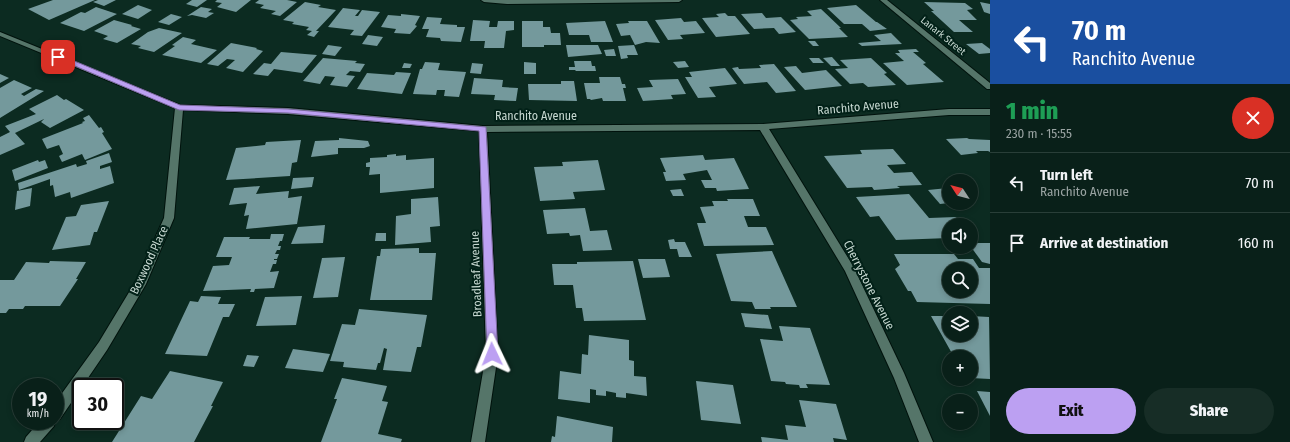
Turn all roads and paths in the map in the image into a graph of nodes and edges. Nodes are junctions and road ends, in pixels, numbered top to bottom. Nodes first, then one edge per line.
1 (484, 0) edge
2 (678, 0) edge
3 (883, 0) edge
4 (0, 34) edge
5 (990, 87) edge
6 (179, 107) junction
7 (990, 112) edge
8 (763, 127) junction
9 (483, 129) junction
10 (64, 401) edge
11 (41, 430) edge
12 (31, 442) edge
13 (478, 442) edge
14 (926, 442) edge

1 - 2 street
3 - 5 street, Lanark Street
4 - 6 street, Ranchito Avenue
6 - 9 street, Ranchito Avenue
6 - 10 street, Boxwood Place
7 - 8 street, Ranchito Avenue
8 - 9 street, Ranchito Avenue
8 - 14 street, Cherrystone Avenue
9 - 13 street, Broadleaf Avenue
11 - 12 street

